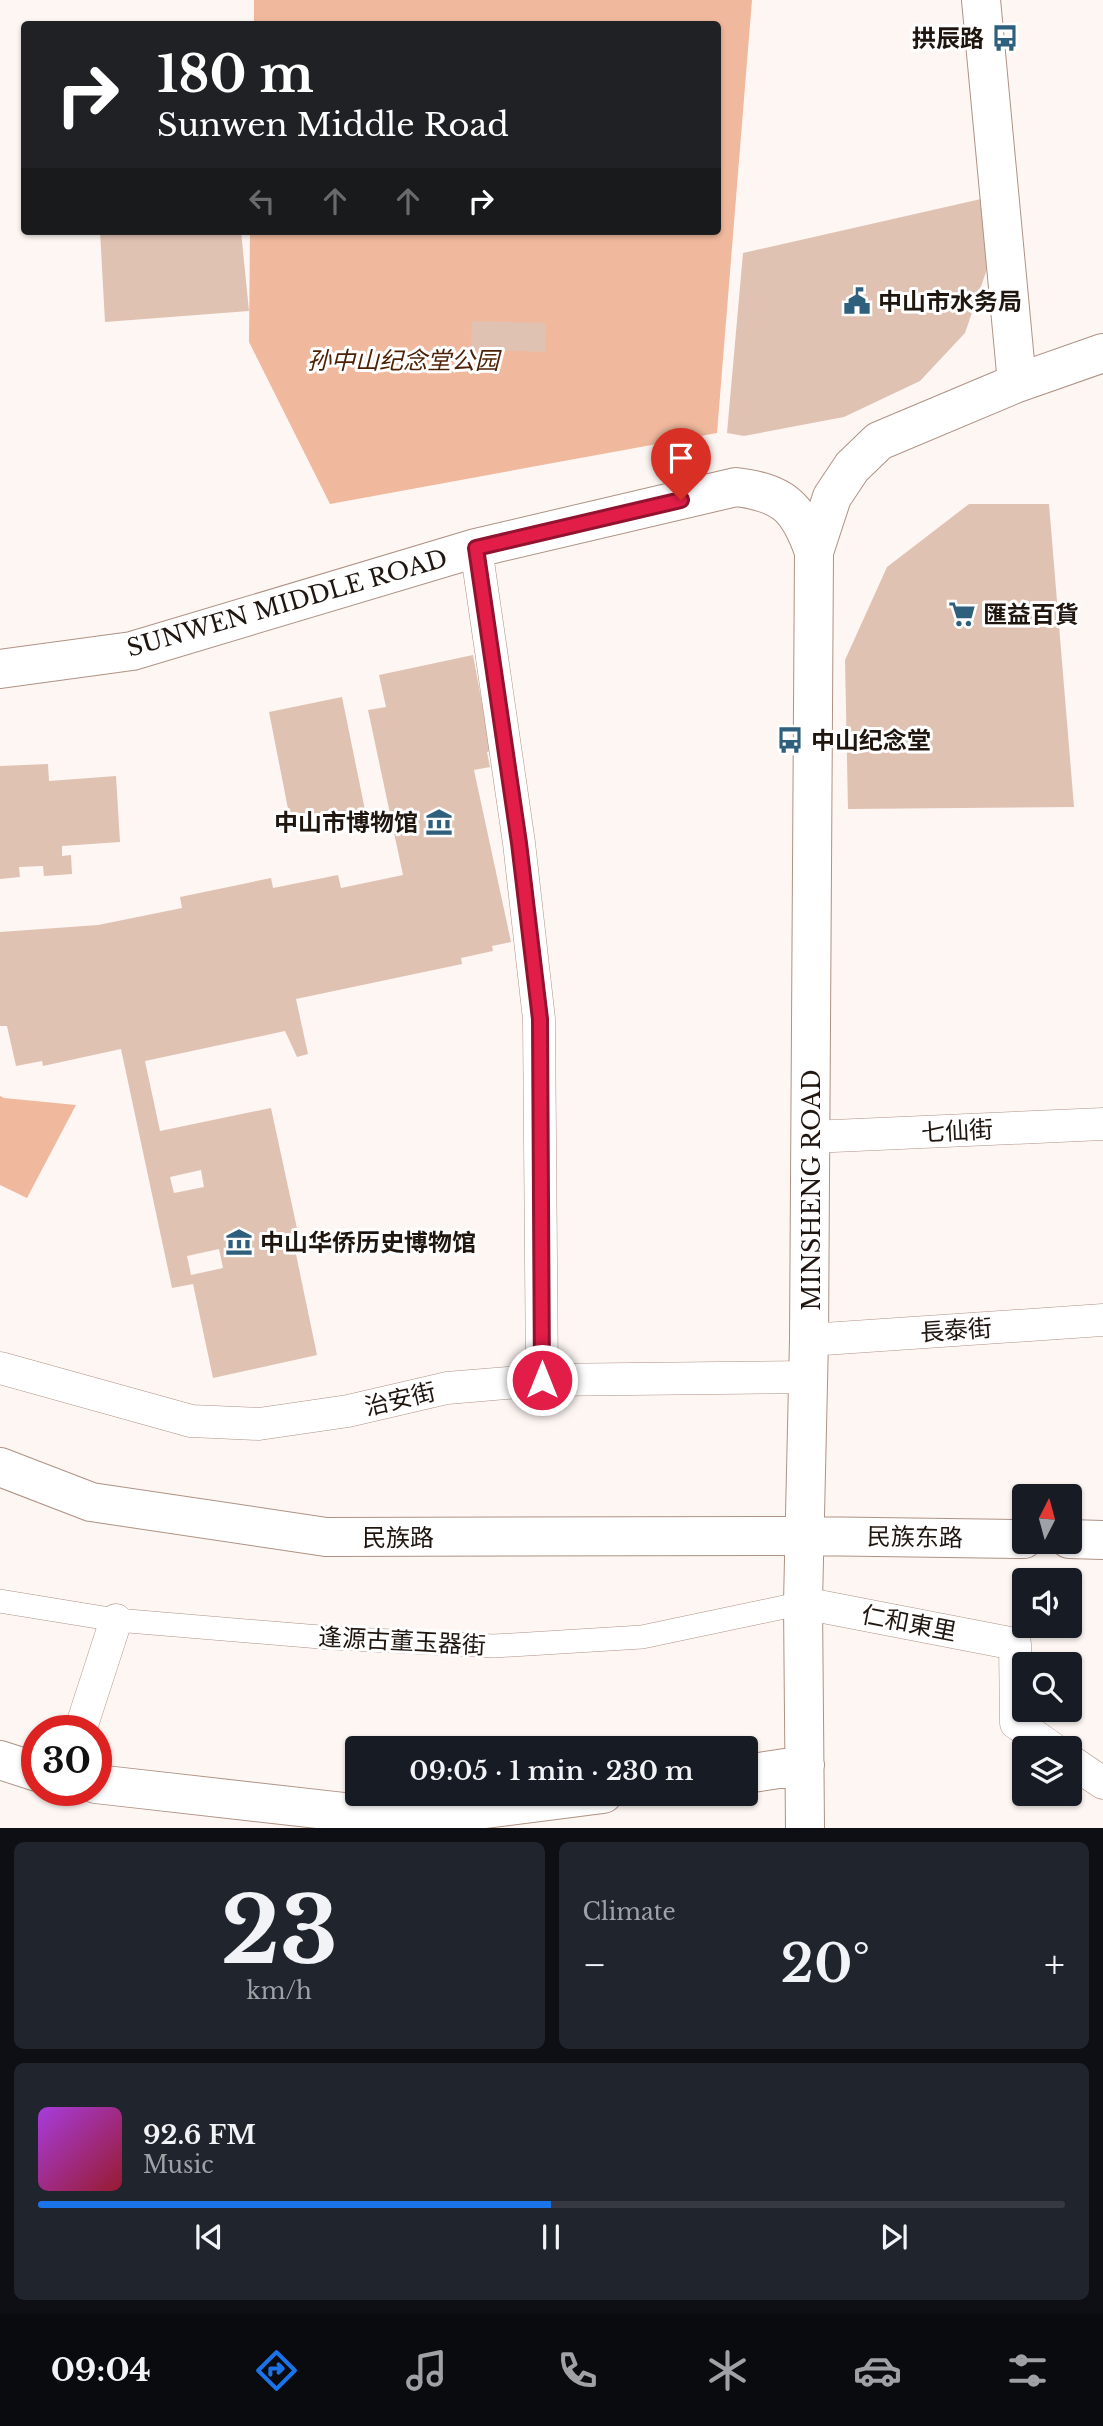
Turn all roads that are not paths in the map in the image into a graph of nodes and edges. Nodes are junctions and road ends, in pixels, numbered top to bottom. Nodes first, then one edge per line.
1 (981, 0) edge
2 (1103, 353) edge
3 (1017, 383) junction
4 (476, 548) junction
5 (814, 552) junction
6 (0, 669) edge
7 (1103, 1124) edge
8 (811, 1137) junction
9 (1103, 1320) edge
10 (809, 1340) junction
11 (0, 1368) edge
12 (809, 1377) junction
13 (542, 1380) junction
14 (0, 1467) edge
15 (805, 1536) junction
16 (1012, 1539) edge
17 (1082, 1539) edge
18 (1103, 1540) edge
19 (0, 1601) edge
20 (803, 1603) junction
21 (116, 1620) junction
22 (85, 1715) edge
23 (1035, 1736) edge
24 (0, 1760) edge
25 (804, 1765) junction
26 (21, 1767) edge
27 (1082, 1769) edge
28 (758, 1771) edge
29 (1103, 1783) edge
30 (112, 1786) edge
31 (521, 1806) edge
32 (406, 1823) edge
33 (805, 1828) edge

1 - 3 street
2 - 3 street
3 - 5 street
4 - 5 street, SUNWEN MIDDLE ROAD
4 - 6 street, SUNWEN MIDDLE ROAD
4 - 13 street
5 - 8 street, MINSHENG ROAD
7 - 8 street, 七仙街
8 - 10 street, MINSHENG ROAD
9 - 10 street, 長泰街
10 - 12 street, MINSHENG ROAD
11 - 13 street, 治安街
12 - 13 street, 治安街
12 - 15 street, MINSHENG ROAD
14 - 15 street, 民族路
15 - 16 street, 民族东路
15 - 20 street, MINSHENG ROAD
17 - 18 street
19 - 21 street, 逢源古董玉器街
20 - 21 street, 逢源古董玉器街
20 - 23 street, 仁和東里
20 - 25 street, MINSHENG ROAD
21 - 22 street
24 - 26 street
25 - 28 street
25 - 33 street, MINSHENG ROAD
27 - 29 street
30 - 32 street
31 - 32 street

